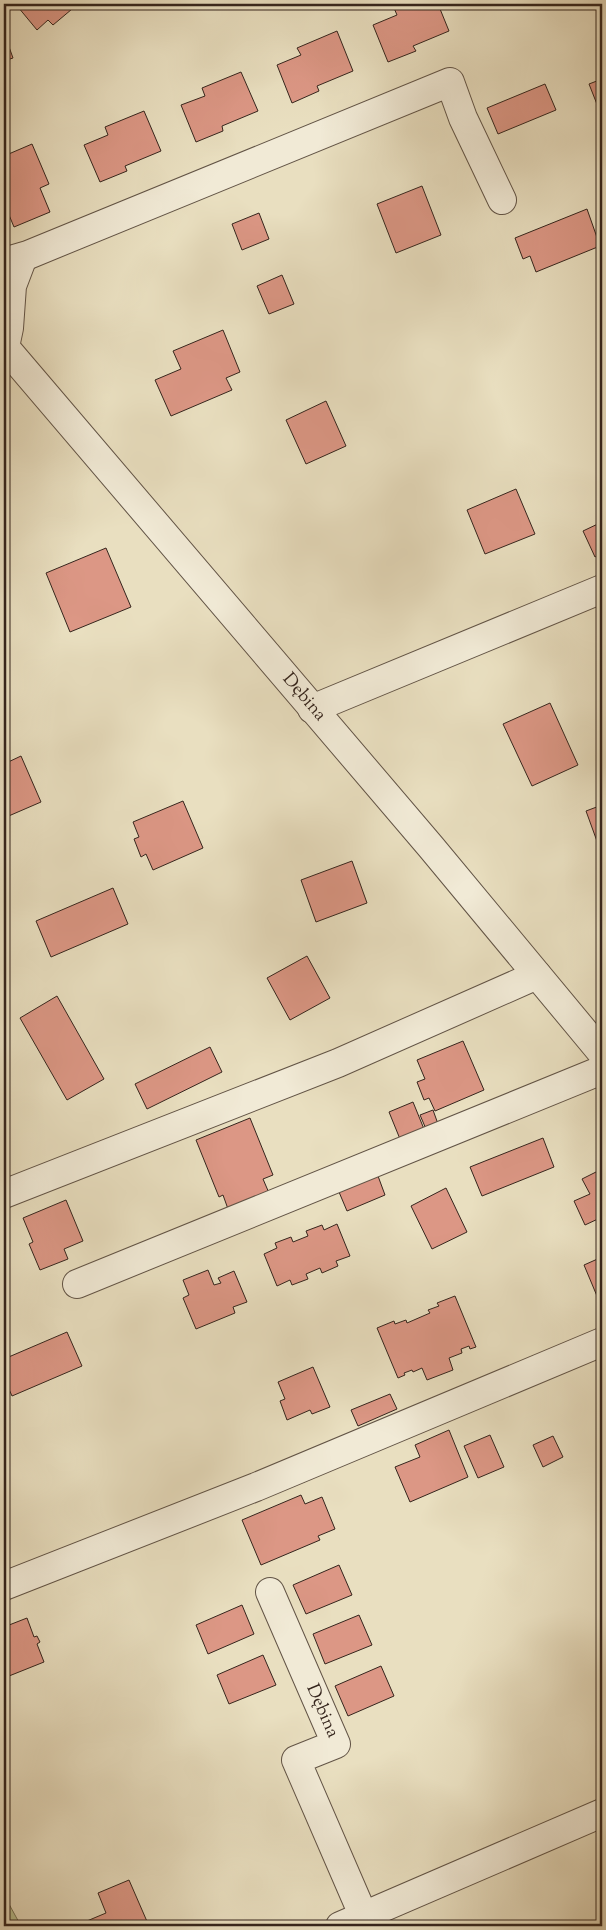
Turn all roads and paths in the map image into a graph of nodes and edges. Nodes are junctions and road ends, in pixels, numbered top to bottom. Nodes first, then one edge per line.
1 (502, 200) dead end
2 (14, 259) edge
3 (4, 346) edge
4 (602, 589) edge
5 (312, 709) junction
6 (537, 976) junction
7 (602, 1053) edge
8 (602, 1070) edge
9 (4, 1194) edge
10 (77, 1284) dead end
11 (602, 1342) edge
12 (4, 1586) edge
13 (270, 1592) dead end
14 (602, 1813) edge
15 (352, 1922) edge

1 - 2 street
2 - 3 street
3 - 5 street, Dębina
4 - 5 street
5 - 6 street, Dębina
6 - 7 street, Dębina
6 - 9 street
8 - 10 street
11 - 12 street
13 - 15 street, Dębina
14 - 15 street

